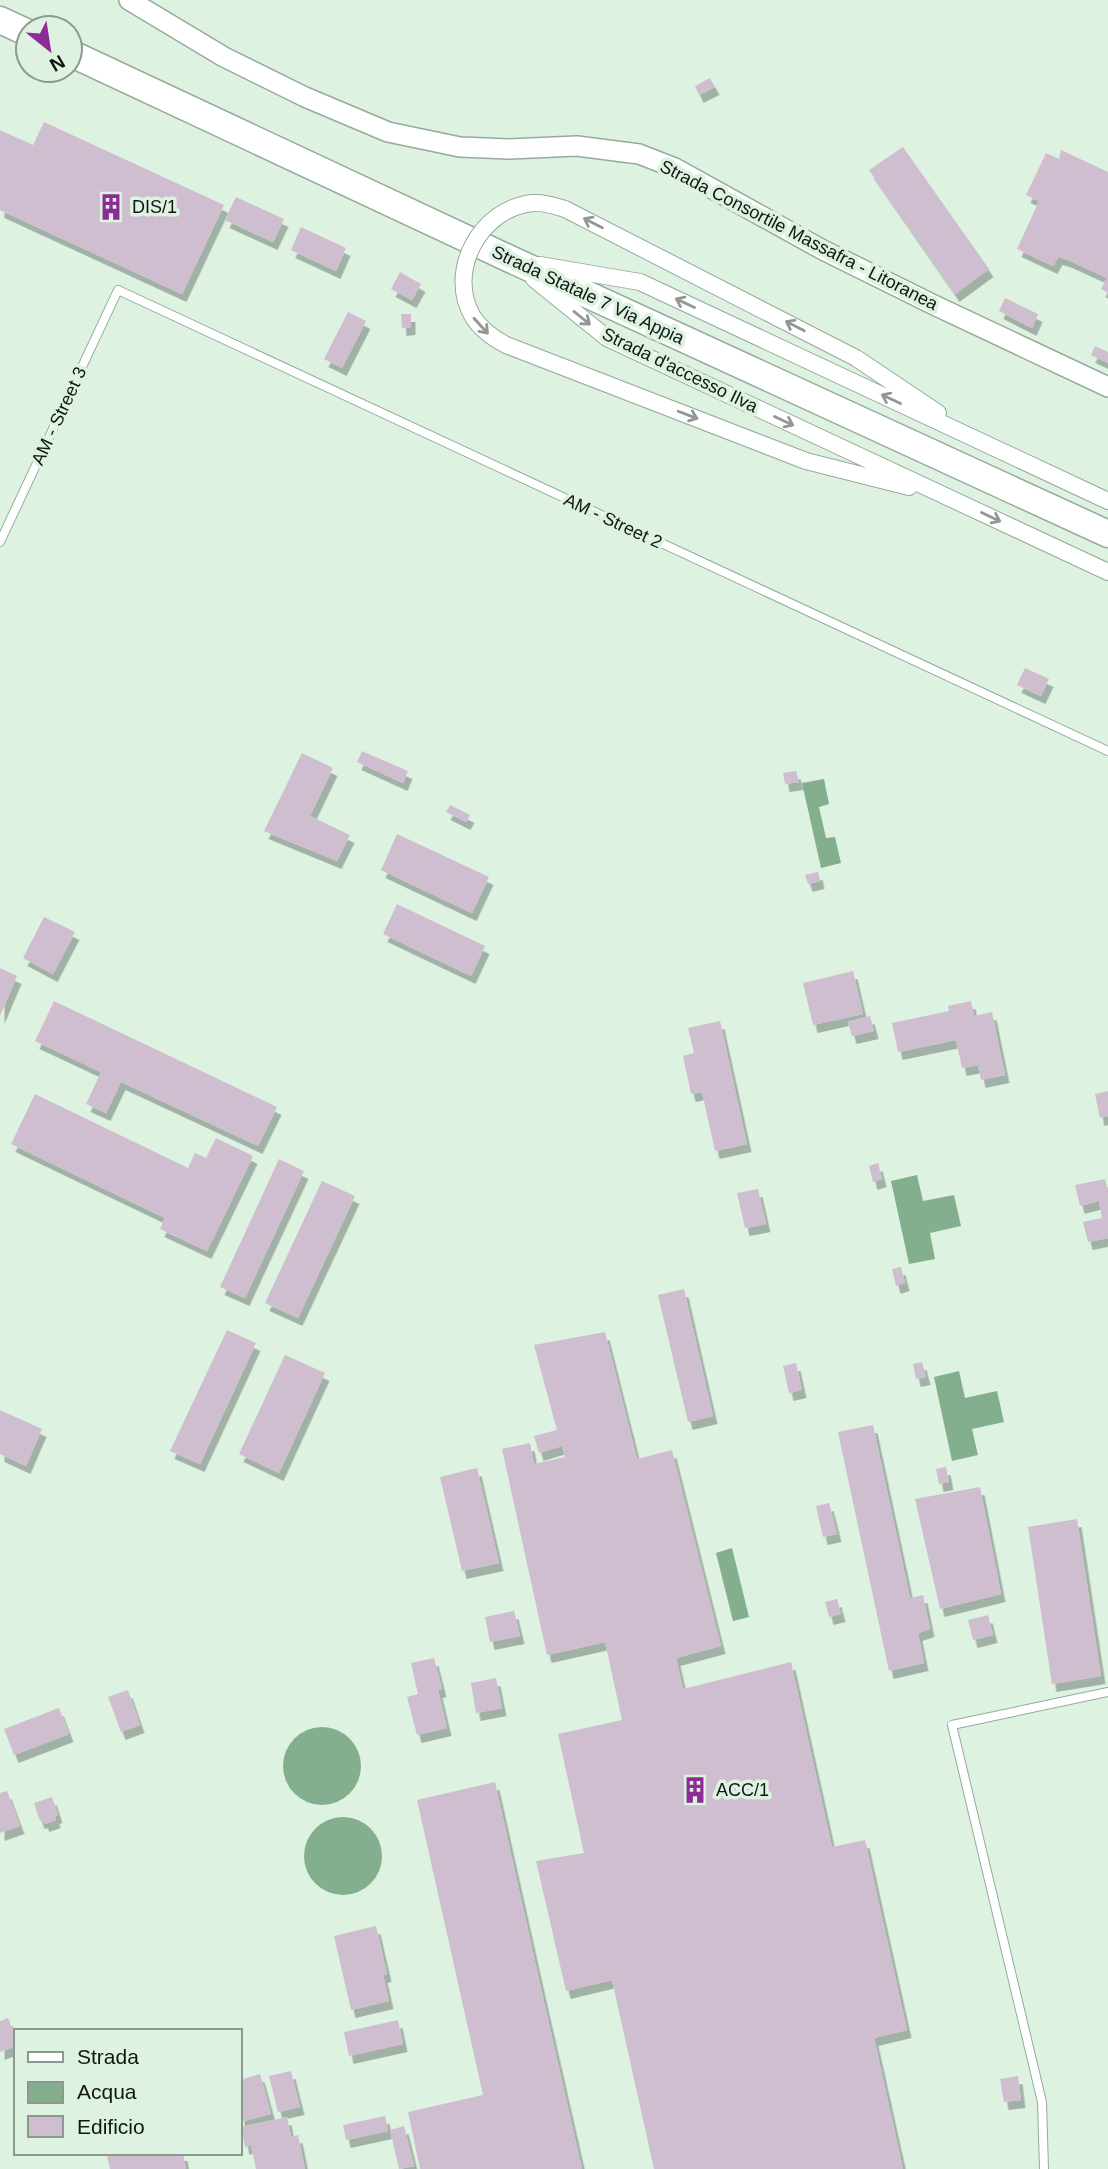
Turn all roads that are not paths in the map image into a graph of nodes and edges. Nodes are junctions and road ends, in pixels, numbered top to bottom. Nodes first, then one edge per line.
1 (129, 0) edge
2 (84, 60) edge
3 (510, 259) junction
4 (118, 290) joint
5 (1108, 387) edge
6 (980, 441) junction
7 (946, 496) junction
8 (1108, 501) edge
9 (1108, 534) edge
10 (0, 542) edge
11 (1108, 572) edge
12 (1108, 751) edge
13 (1108, 1692) edge
14 (1044, 2169) edge

1 - 5 street, Strada Consortile Massafra - Litoranea
2 - 3 main road, Strada Statale 7 Via Appia
6 -> 3 street
3 -> 7 street, Strada d'accesso Ilva
3 - 9 main road, Strada Statale 7 Via Appia
4 - 10 lane, AM - Street 3
4 - 12 lane, AM - Street 2
6 -> 7 street, bridge
6 - 8 street
7 -> 11 street, Strada d'accesso Ilva
13 - 14 lane

